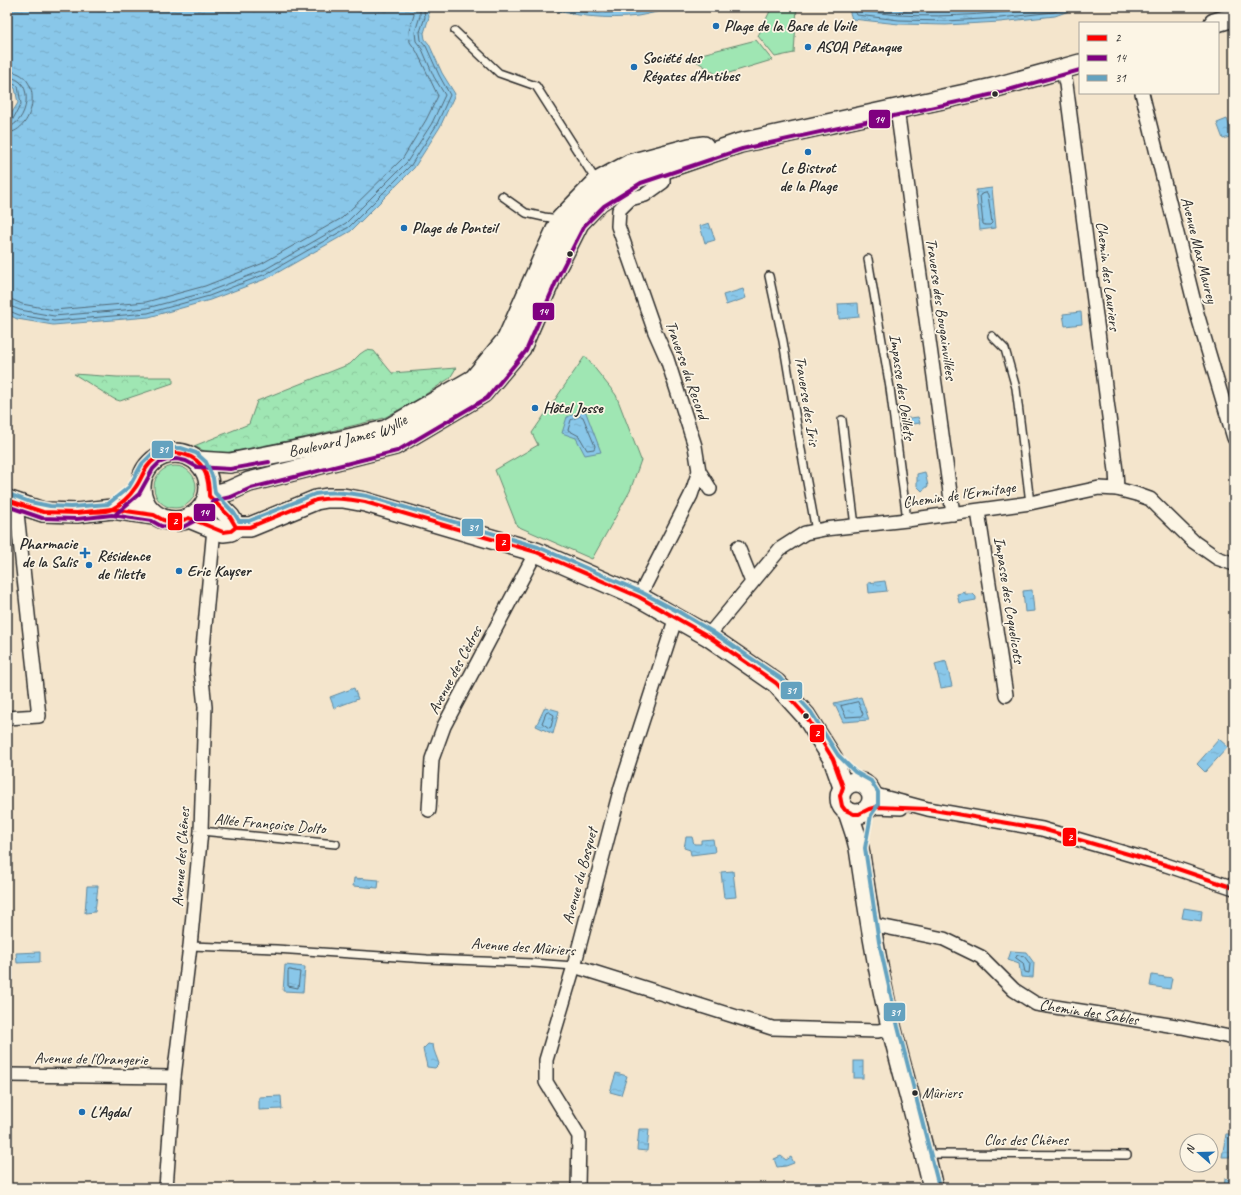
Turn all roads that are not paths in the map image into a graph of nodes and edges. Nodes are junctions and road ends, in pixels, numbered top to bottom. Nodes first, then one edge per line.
1 (1234, 17) edge
2 (1217, 22) edge
3 (455, 31) dead end
4 (1079, 64) edge
5 (1062, 69) junction
6 (1142, 94) edge
7 (896, 109) junction
8 (740, 143) junction
9 (663, 170) junction
10 (605, 188) junction
11 (502, 196) dead end
12 (561, 219) junction
13 (868, 259) dead end
14 (548, 266) junction
15 (769, 276) dead end
16 (992, 336) dead end
17 (428, 415) junction
18 (842, 420) dead end
19 (1234, 438) edge
20 (198, 462) junction
21 (699, 471) junction
22 (142, 475) junction
23 (1117, 489) junction
24 (710, 490) dead end
25 (219, 498) junction
26 (11, 502) edge
27 (1030, 503) junction
28 (112, 509) junction
29 (978, 511) junction
30 (953, 514) junction
31 (154, 515) junction
32 (190, 518) junction
33 (907, 520) junction
34 (855, 526) junction
35 (236, 527) junction
36 (214, 528) junction
37 (816, 531) junction
38 (738, 547) dead end
39 (536, 552) junction
40 (1234, 564) edge
41 (752, 582) junction
42 (639, 597) junction
43 (676, 617) junction
44 (708, 636) junction
45 (1006, 695) dead end
46 (7, 718) edge
47 (850, 784) junction
48 (863, 807) junction
49 (429, 810) dead end
50 (201, 832) junction
51 (336, 844) dead end
52 (1234, 888) edge
53 (870, 924) junction
54 (190, 946) junction
55 (574, 966) junction
56 (892, 1028) junction
57 (1234, 1038) edge
58 (7, 1075) edge
59 (174, 1077) junction
60 (925, 1154) junction
61 (1126, 1155) dead end
62 (166, 1188) edge
63 (578, 1188) edge
64 (933, 1188) edge

1 - 2 street
3 - 10 lane
4 - 5 street, Boulevard James Wyllie
5 - 7 street, Boulevard James Wyllie
5 - 23 street, Chemin des Lauriers
6 - 19 street, Avenue Max Maurey
7 - 8 street, Boulevard James Wyllie
7 - 30 street, Traverse des Bougainvillées
8 - 9 street, Boulevard James Wyllie
8 - 10 street, Boulevard James Wyllie
9 - 10 street, Boulevard James Wyllie
9 - 21 street, Traverse du Record
10 - 12 street, Boulevard James Wyllie
10 - 14 street, Boulevard James Wyllie
11 - 12 lane
12 - 14 street, Boulevard James Wyllie
13 - 33 lane, Impasse des Oeillets
14 - 17 street, Boulevard James Wyllie
15 - 37 lane, Traverse des Iris
16 - 27 lane
17 - 20 street, Boulevard James Wyllie
17 - 25 street, Boulevard James Wyllie
18 - 34 lane
20 - 22 street
20 - 25 street
21 - 24 street
21 - 42 street, Traverse du Record
22 - 28 street
22 - 31 street
23 - 27 street, Chemin de l'Ermitage
23 - 40 street, Chemin de l'Ermitage
25 - 32 street
25 - 35 street
25 - 36 street
26 - 28 street
26 - 46 street
27 - 29 street, Chemin de l'Ermitage
28 - 31 street
29 - 30 street, Chemin de l'Ermitage
29 - 45 street, Impasse des Coquelicots
30 - 33 street, Chemin de l'Ermitage
31 - 32 street
32 - 36 street
33 - 34 street, Chemin de l'Ermitage
34 - 37 street, Chemin de l'Ermitage
35 - 36 street
35 - 39 street
36 - 50 street, Avenue des Chênes
37 - 41 street, Chemin de l'Ermitage
38 - 41 street
39 - 42 street
39 - 49 street, Avenue des Cèdres
41 - 44 street, Chemin de l'Ermitage
42 - 43 street
43 - 44 street
43 - 55 street, Avenue du Bosquet
44 - 47 street
47 - 48 street
47 - 48 street
48 - 52 street
48 - 53 street
50 - 51 lane, Allée Françoise Dolto
50 - 54 street, Avenue des Chênes
53 - 56 street
53 - 57 street, Chemin des Sables
54 - 55 lane, Avenue des Mûriers
54 - 59 street, Avenue des Chênes
55 - 56 street, Avenue des Mûriers
55 - 63 street, Avenue du Bosquet
56 - 60 street
58 - 59 street, Avenue de l'Orangerie
59 - 62 street, Avenue des Chênes
60 - 61 lane, Clos des Chênes
60 - 64 street

